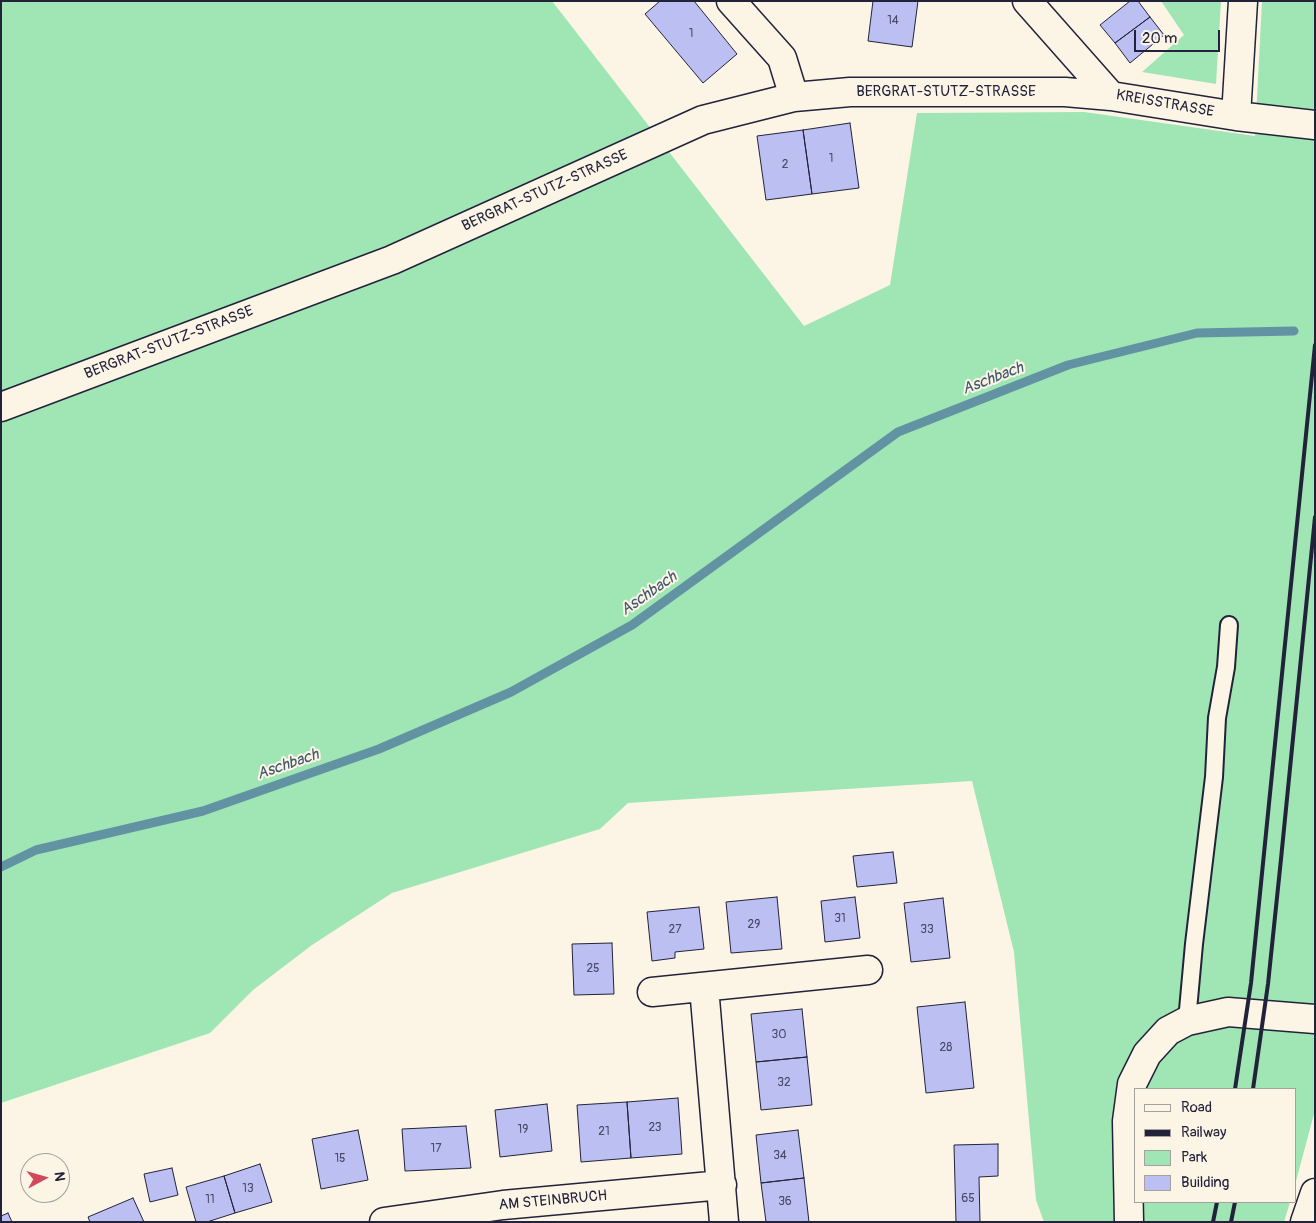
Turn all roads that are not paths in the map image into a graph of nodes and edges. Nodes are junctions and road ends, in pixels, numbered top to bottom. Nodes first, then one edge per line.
1 (731, 1) edge
2 (1027, 1) edge
3 (1243, 1) edge
4 (1111, 96) junction
5 (794, 97) junction
6 (1236, 116) junction
7 (1315, 125) edge
8 (1, 407) edge
9 (1228, 625) dead end
10 (868, 970) dead end
11 (704, 987) junction
12 (652, 992) dead end
13 (1315, 1019) edge
14 (1187, 1021) junction
15 (722, 1185) junction
16 (1315, 1192) edge
17 (384, 1222) edge
18 (724, 1222) edge
19 (1129, 1222) edge
20 (1305, 1222) edge

1 - 5 street
2 - 4 street, KREISSTRASSE
3 - 6 street
4 - 5 street, BERGRAT-STUTZ-STRASSE
4 - 6 street, KREISSTRASSE
5 - 8 street, BERGRAT-STUTZ-STRASSE
6 - 7 street, KREISSTRASSE
9 - 14 lane
10 - 11 street
11 - 12 street
11 - 15 street
13 - 14 street
14 - 19 street
15 - 17 street, AM STEINBRUCH
15 - 18 street
16 - 20 street

